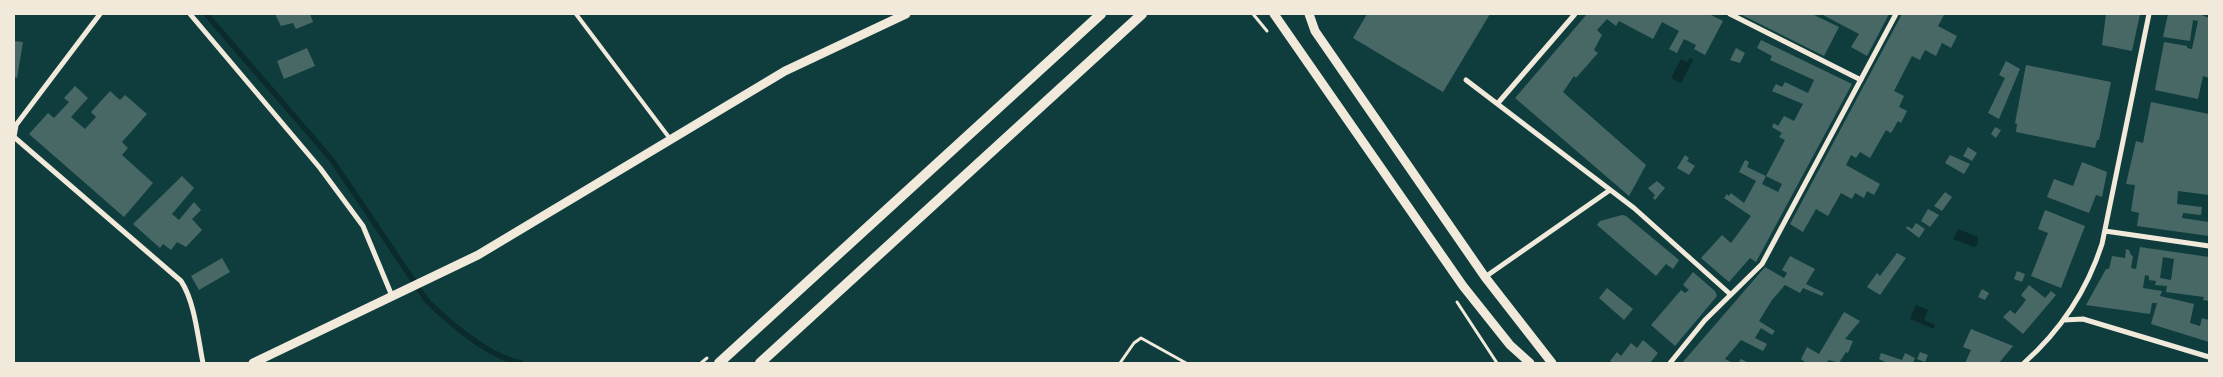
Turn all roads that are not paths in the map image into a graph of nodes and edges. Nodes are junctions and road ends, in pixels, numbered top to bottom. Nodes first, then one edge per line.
1 (100, 14) edge
2 (190, 14) edge
3 (576, 14) edge
4 (906, 14) edge
5 (1102, 14) edge
6 (1142, 14) edge
7 (1274, 14) edge
8 (1309, 14) edge
9 (1575, 14) edge
10 (1730, 14) edge
11 (1896, 14) edge
12 (2149, 14) edge
13 (1466, 80) dead end
14 (1861, 80) junction
15 (1498, 103) junction
16 (671, 140) junction
17 (1610, 190) junction
18 (2105, 231) junction
19 (2209, 246) edge
20 (1485, 277) junction
21 (396, 294) junction
22 (1730, 294) junction
23 (2064, 320) junction
24 (2209, 356) edge
25 (204, 363) edge
26 (253, 363) edge
27 (719, 363) edge
28 (760, 363) edge
29 (1530, 363) edge
30 (1552, 363) edge
31 (1670, 363) edge
32 (2024, 363) edge

1 - 25 street
2 - 21 street
3 - 16 lane
4 - 16 street
5 - 27 main road
6 - 28 main road
7 - 29 street
8 - 20 street
9 - 15 street
10 - 14 street
11 - 14 street
12 - 18 street
13 - 15 street
14 - 22 street
15 - 17 street
16 - 21 street
17 - 20 street
17 - 22 street
18 - 19 street
18 - 23 street
20 - 30 street
21 - 26 street
22 - 31 street
23 - 24 street
23 - 32 street

